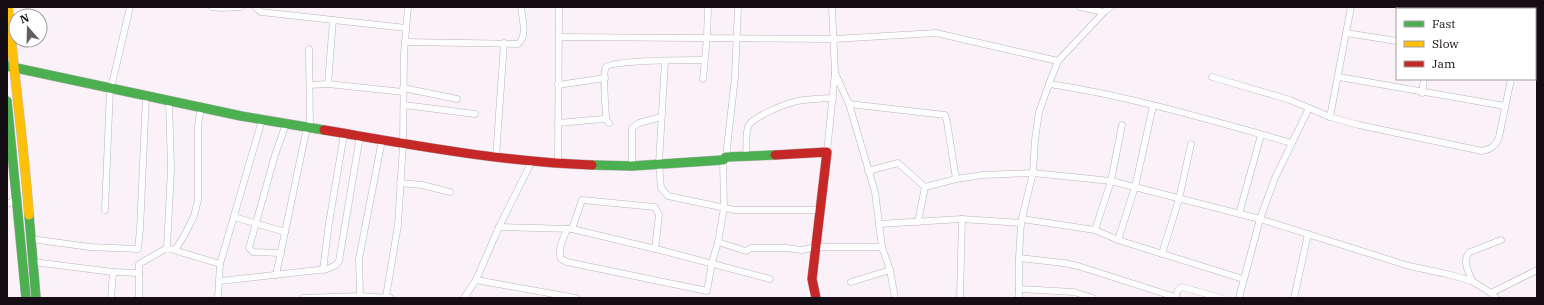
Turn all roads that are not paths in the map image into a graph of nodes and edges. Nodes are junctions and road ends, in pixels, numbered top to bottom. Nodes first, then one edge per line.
1 (8, 7) edge
2 (130, 7) edge
3 (212, 7) edge
4 (241, 7) edge
5 (255, 7) edge
6 (408, 7) edge
7 (521, 7) edge
8 (559, 7) edge
9 (708, 7) edge
10 (738, 7) edge
11 (832, 7) edge
12 (1080, 7) edge
13 (1111, 7) edge
14 (1351, 7) edge
15 (1104, 12) junction
16 (333, 20) junction
17 (406, 28) junction
18 (1346, 33) junction
19 (560, 37) junction
20 (707, 37) junction
21 (738, 38) junction
22 (834, 39) junction
23 (1396, 41) edge
24 (405, 42) junction
25 (504, 44) junction
26 (309, 49) dead end
27 (704, 60) junction
28 (665, 61) junction
29 (1058, 61) junction
30 (10, 66) edge
31 (835, 73) junction
32 (1212, 77) dead end
33 (605, 78) junction
34 (1339, 78) junction
35 (703, 79) dead end
36 (1424, 80) edge
37 (1511, 80) edge
38 (328, 84) junction
39 (1049, 84) junction
40 (310, 85) junction
41 (558, 85) junction
42 (110, 89) junction
43 (403, 90) junction
44 (1422, 93) junction
45 (146, 95) junction
46 (833, 98) junction
47 (457, 99) dead end
48 (169, 101) junction
49 (849, 104) junction
50 (404, 105) junction
51 (7, 106) edge
52 (1153, 106) junction
53 (1505, 106) junction
54 (201, 107) junction
55 (1309, 108) junction
56 (475, 114) dead end
57 (661, 117) junction
58 (1330, 117) junction
59 (262, 120) junction
60 (558, 123) junction
61 (286, 124) junction
62 (1122, 125) dead end
63 (309, 128) junction
64 (344, 134) junction
65 (1261, 135) junction
66 (360, 136) junction
67 (382, 140) junction
68 (1292, 143) junction
69 (403, 144) junction
70 (1191, 144) dead end
71 (10, 152) edge
72 (828, 152) junction
73 (746, 156) junction
74 (496, 157) junction
75 (724, 158) junction
76 (532, 161) junction
77 (659, 163) junction
78 (558, 164) junction
79 (632, 166) junction
80 (868, 171) junction
81 (1033, 173) junction
82 (956, 179) junction
83 (1110, 181) junction
84 (400, 183) junction
85 (925, 187) junction
86 (1135, 188) junction
87 (450, 192) dead end
88 (18, 199) junction
89 (1179, 199) junction
90 (7, 204) edge
91 (724, 208) junction
92 (105, 210) dead end
93 (820, 210) junction
94 (1239, 214) junction
95 (234, 217) junction
96 (962, 219) junction
97 (1260, 219) junction
98 (1021, 221) junction
99 (918, 222) junction
100 (257, 223) junction
101 (879, 224) junction
102 (499, 227) junction
103 (570, 229) junction
104 (1095, 230) junction
105 (285, 232) junction
106 (1308, 234) junction
107 (31, 238) junction
108 (1118, 240) junction
109 (1501, 240) dead end
110 (718, 242) junction
111 (816, 247) junction
112 (882, 247) junction
113 (167, 248) junction
114 (655, 249) junction
115 (138, 250) junction
116 (175, 250) junction
117 (281, 253) junction
118 (1162, 254) junction
119 (1019, 258) junction
120 (33, 262) junction
121 (712, 263) junction
122 (139, 264) junction
123 (220, 264) junction
124 (323, 270) junction
125 (890, 270) junction
126 (1537, 270) edge
127 (113, 272) junction
128 (139, 273) junction
129 (276, 274) junction
130 (770, 279) dead end
131 (476, 280) junction
132 (1243, 280) junction
133 (220, 281) junction
134 (1472, 281) junction
135 (851, 282) dead end
136 (1019, 288) junction
137 (707, 291) junction
138 (1491, 293) junction
139 (1074, 295) edge
140 (359, 297) edge
141 (388, 297) edge
142 (26, 298) edge
143 (36, 298) edge
144 (111, 298) edge
145 (139, 298) edge
146 (218, 298) edge
147 (303, 298) edge
148 (464, 298) edge
149 (576, 298) edge
150 (705, 298) edge
151 (816, 298) edge
152 (896, 298) edge
153 (960, 298) edge
154 (1019, 298) edge
155 (1093, 298) edge
156 (1175, 298) edge
157 (1220, 298) edge
158 (1239, 298) edge
159 (1294, 298) edge
160 (1496, 298) edge

1 - 30 street
2 - 42 street
3 - 4 street
5 - 16 street
6 - 17 street
7 - 25 street
8 - 19 street
9 - 20 street
10 - 21 street
11 - 22 street
12 - 15 street
13 - 15 street
14 - 18 street
15 - 29 street
16 - 17 street
16 - 38 street
17 - 24 street
18 - 23 street
18 - 34 street
19 - 20 street
19 - 41 street
20 - 21 street
20 - 27 street
21 - 22 street
21 - 75 street
22 - 29 street
22 - 31 street
24 - 25 street
24 - 43 street
25 - 74 street
26 - 40 street
27 - 28 street
27 - 35 street
28 - 33 street
28 - 57 street
29 - 39 street
30 - 42 street
30 - 107 street
31 - 46 street
31 - 49 street
32 - 55 street
33 - 41 street
33 - 60 street
34 - 44 street
34 - 58 street
36 - 44 street
37 - 53 street
38 - 40 street
38 - 43 street
39 - 52 street
39 - 81 street
40 - 63 street
41 - 60 street
42 - 45 street
42 - 92 street
43 - 47 street
43 - 50 street
44 - 53 street
45 - 48 street
45 - 115 street
46 - 72 street
46 - 73 street
48 - 54 street
48 - 113 street
49 - 80 street
49 - 82 street
50 - 56 street
50 - 69 street
51 - 71 street
52 - 65 street
52 - 86 street
53 - 58 street
54 - 59 street
54 - 116 street
55 - 58 street
55 - 68 street
57 - 77 street
57 - 79 street
59 - 61 street
59 - 95 street
60 - 78 street
61 - 63 street
61 - 100 street
62 - 83 street
63 - 64 street
63 - 105 street
64 - 66 street
64 - 124 street
65 - 68 street
65 - 94 street
66 - 67 street
66 - 124 street
67 - 69 street
67 - 140 street
68 - 97 street
69 - 74 street
69 - 84 street
70 - 89 street
71 - 88 street
72 - 73 street
72 - 93 street
73 - 75 street
74 - 76 street
75 - 77 street
75 - 91 street
76 - 78 street
76 - 102 street
77 - 79 street
77 - 91 street
78 - 79 street
80 - 85 street
80 - 101 street
81 - 82 street
81 - 83 street
81 - 98 street
82 - 85 street
83 - 86 street
83 - 104 street
84 - 87 street
84 - 141 street
85 - 99 street
86 - 89 street
86 - 108 street
88 - 90 street
88 - 142 street
89 - 94 street
89 - 118 street
91 - 93 street
91 - 110 street
93 - 111 street
94 - 97 street
95 - 100 street
95 - 123 street
96 - 98 street
96 - 99 street
96 - 153 street
97 - 106 street
97 - 132 street
98 - 104 street
98 - 119 street
99 - 101 street
100 - 105 street
100 - 117 street
101 - 112 street
102 - 103 street
102 - 131 street
103 - 114 street
103 - 114 street
103 - 137 street
104 - 108 street
105 - 117 street
106 - 134 street
106 - 159 street
107 - 115 street
107 - 120 street
108 - 118 street
109 - 134 street
110 - 111 street
110 - 121 street
111 - 112 street
111 - 151 street
112 - 125 street
113 - 116 street
113 - 122 street
114 - 121 street
115 - 122 street
116 - 123 street
117 - 129 street
118 - 132 street
119 - 136 street
119 - 156 street
120 - 127 street
120 - 143 street
121 - 130 street
121 - 137 street
122 - 128 street
123 - 133 street
124 - 129 street
125 - 135 street
125 - 152 street
126 - 138 street
127 - 128 street
127 - 144 street
128 - 145 street
129 - 133 street
131 - 148 street
131 - 149 street
132 - 158 street
133 - 146 street
134 - 138 street
136 - 139 street
136 - 154 street
137 - 150 street
138 - 160 street
139 - 155 street
140 - 141 street
140 - 147 street
156 - 157 street

